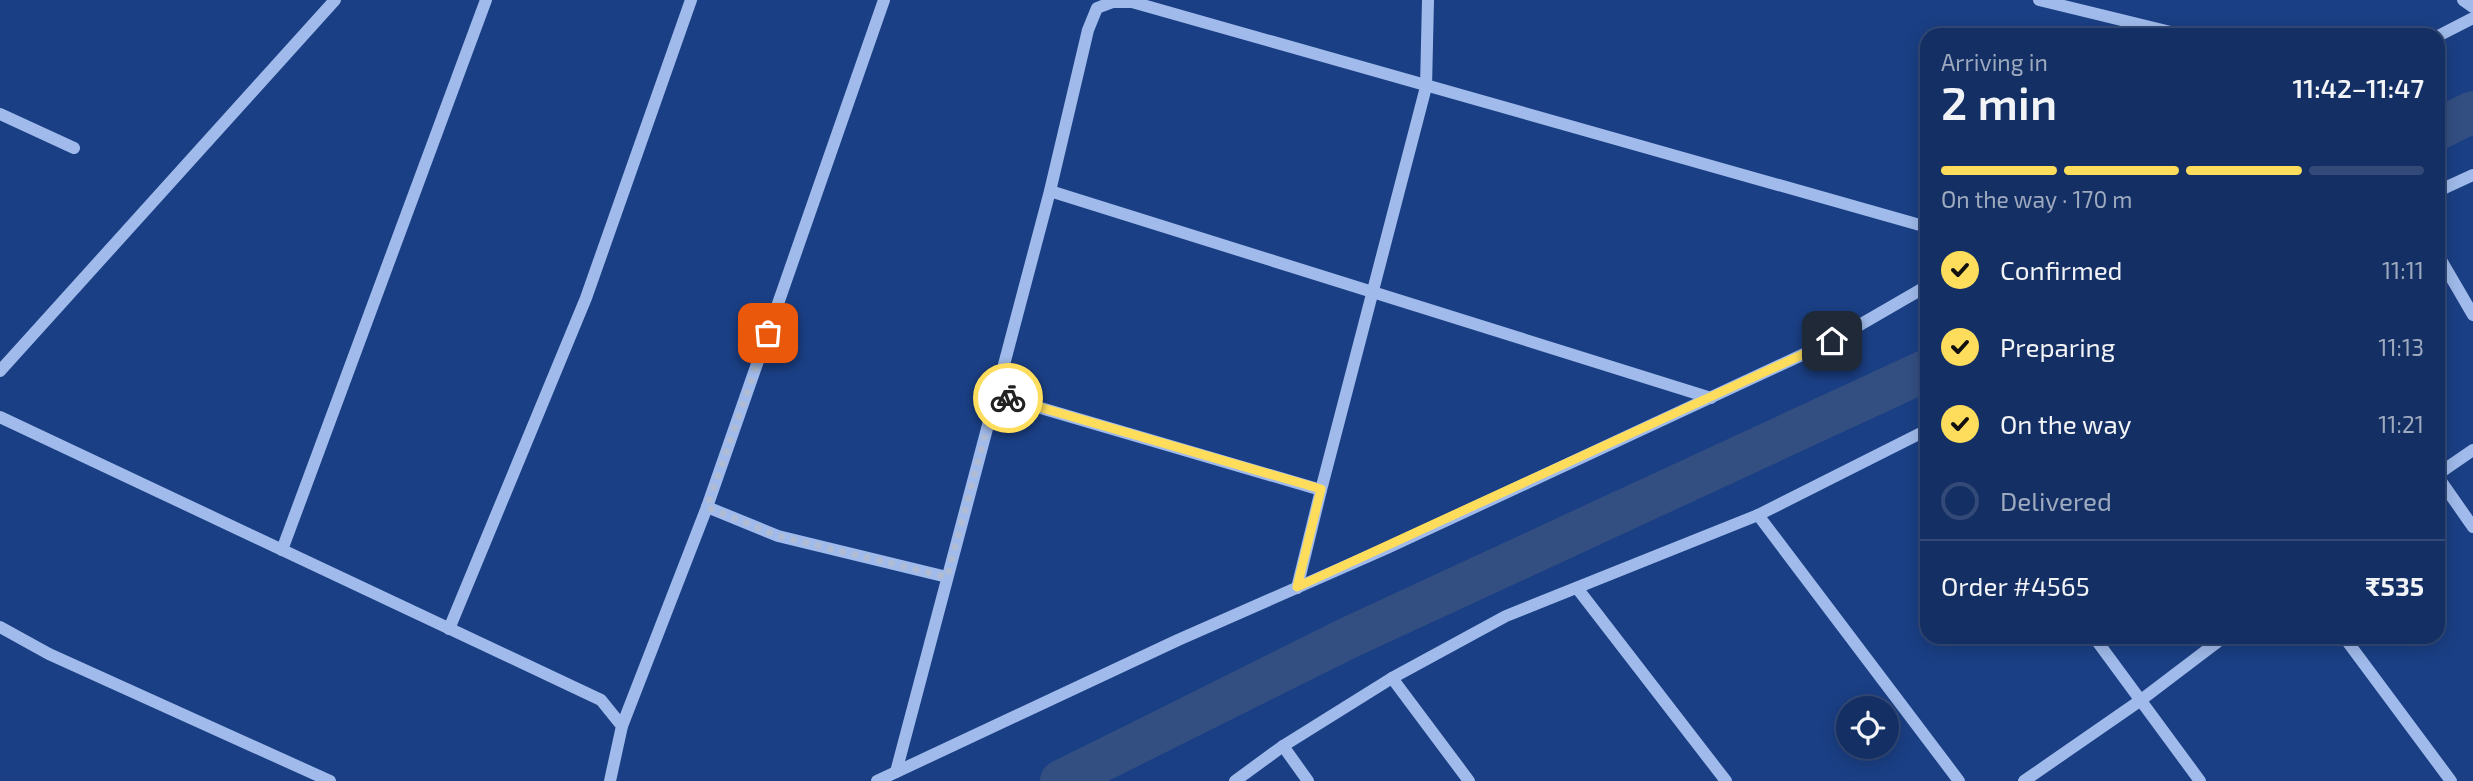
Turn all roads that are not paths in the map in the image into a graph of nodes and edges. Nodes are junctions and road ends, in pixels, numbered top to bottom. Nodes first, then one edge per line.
1 (335, 0) edge
2 (486, 0) edge
3 (691, 0) edge
4 (884, 0) edge
5 (1428, 0) edge
6 (2039, 0) edge
7 (2463, 0) edge
8 (2473, 7) edge
9 (2473, 18) edge
10 (2154, 28) edge
11 (2445, 32) edge
12 (1426, 87) junction
13 (0, 114) edge
14 (74, 148) dead end
15 (2473, 175) edge
16 (2445, 188) edge
17 (1050, 191) junction
18 (1920, 225) edge
19 (2445, 267) edge
20 (1920, 290) edge
21 (1372, 292) junction
22 (2473, 316) edge
23 (0, 371) edge
24 (996, 395) junction
25 (1711, 398) junction
26 (0, 417) edge
27 (1920, 433) edge
28 (2473, 450) edge
29 (2445, 470) edge
30 (2445, 485) edge
31 (1321, 489) junction
32 (707, 507) junction
33 (1758, 514) junction
34 (2473, 527) edge
35 (282, 550) junction
36 (947, 577) junction
37 (1297, 587) junction
38 (1577, 587) junction
39 (0, 627) edge
40 (449, 629) junction
41 (2099, 644) edge
42 (2215, 644) edge
43 (2349, 644) edge
44 (1392, 678) junction
45 (2141, 700) junction
46 (622, 726) junction
47 (1283, 746) junction
48 (896, 772) junction
49 (330, 781) edge
50 (610, 781) edge
51 (877, 781) edge
52 (1236, 781) edge
53 (1308, 781) edge
54 (1469, 781) edge
55 (1726, 781) edge
56 (1959, 781) edge
57 (2024, 781) edge
58 (2200, 781) edge
59 (2451, 781) edge

1 - 23 street
2 - 35 street
3 - 40 street
4 - 32 street
5 - 12 street
6 - 10 street
7 - 8 street
9 - 11 street
12 - 17 street
12 - 18 street
12 - 21 street
13 - 14 street
15 - 16 street
17 - 21 street
17 - 24 street
19 - 22 street
20 - 25 street
21 - 25 street
21 - 31 street
24 - 31 street
24 - 36 street
25 - 37 street
26 - 35 street
27 - 33 street
28 - 29 street
30 - 34 street
31 - 37 street
32 - 36 street
32 - 46 street
33 - 38 street
33 - 56 street
35 - 40 street
36 - 48 street
37 - 48 street
38 - 44 street
38 - 55 street
39 - 49 street
40 - 46 street
41 - 45 street
42 - 45 street
43 - 59 street
44 - 47 street
44 - 54 street
45 - 57 street
45 - 58 street
46 - 50 street
47 - 52 street
47 - 53 street
48 - 51 street

